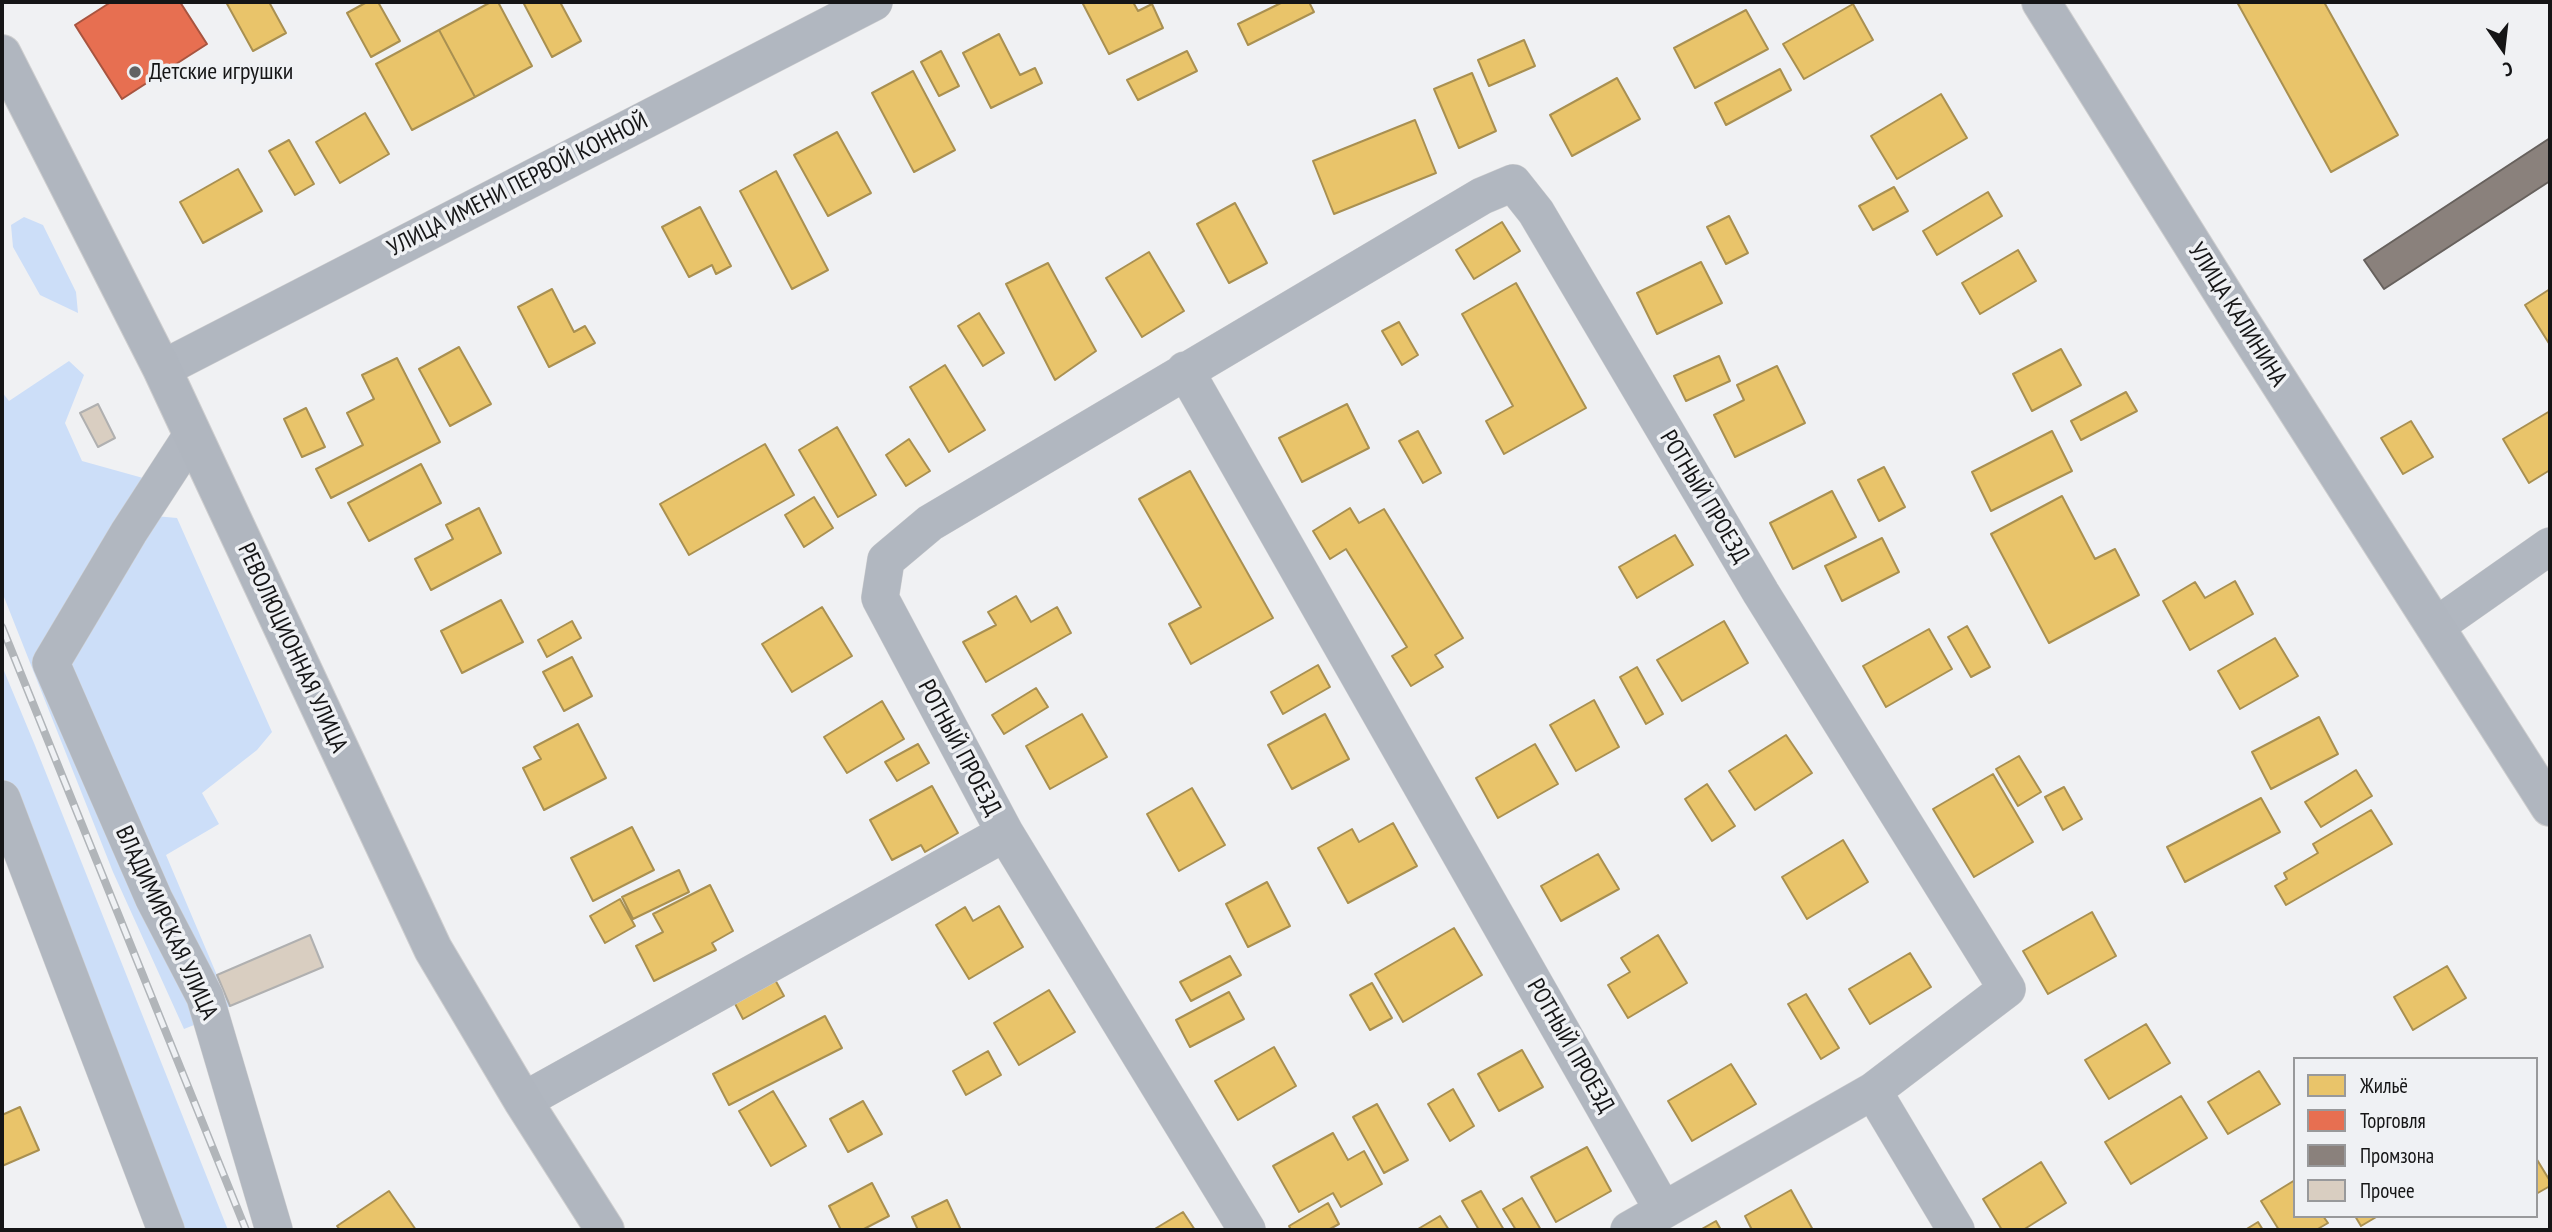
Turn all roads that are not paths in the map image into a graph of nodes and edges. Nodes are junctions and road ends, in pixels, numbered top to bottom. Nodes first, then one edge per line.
1 (2041, 2) edge
2 (853, 6) edge
3 (2, 54) edge
4 (162, 369) junction
5 (1185, 370) junction
6 (192, 435) junction
7 (2550, 546) edge
8 (2437, 626) junction
9 (2, 799) edge
10 (2550, 807) edge
11 (1005, 834) junction
12 (1873, 1091) junction
13 (523, 1101) junction
14 (1663, 1210) junction
15 (166, 1230) edge
16 (274, 1230) edge
17 (606, 1230) edge
18 (1247, 1230) edge
19 (1629, 1230) edge
20 (1956, 1230) edge

1 - 8 street, УЛИЦА КАЛИНИНА
2 - 4 street, УЛИЦА ИМЕНИ ПЕРВОЙ КОННОЙ
3 - 4 street, РЕВОЛЮЦИОННАЯ УЛИЦА
4 - 6 street, РЕВОЛЮЦИОННАЯ УЛИЦА
5 - 11 street, РОТНЫЙ ПРОЕЗД
5 - 12 street, РОТНЫЙ ПРОЕЗД
5 - 14 street, РОТНЫЙ ПРОЕЗД
6 - 13 street, РЕВОЛЮЦИОННАЯ УЛИЦА
6 - 16 street, ВЛАДИМИРСКАЯ УЛИЦА
7 - 8 street
8 - 10 street, УЛИЦА КАЛИНИНА
9 - 15 street
11 - 13 street
11 - 18 street, РОТНЫЙ ПРОЕЗД
12 - 14 street, РОТНЫЙ ПРОЕЗД
12 - 20 street
13 - 17 street, РЕВОЛЮЦИОННАЯ УЛИЦА
14 - 19 street, РОТНЫЙ ПРОЕЗД

